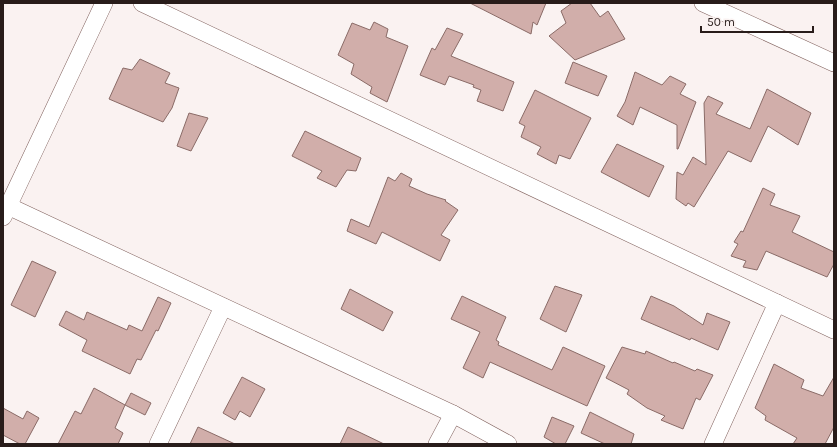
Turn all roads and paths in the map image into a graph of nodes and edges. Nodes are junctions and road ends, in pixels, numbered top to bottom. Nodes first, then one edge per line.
1 (104, 3) edge
2 (142, 3) edge
3 (703, 3) edge
4 (834, 63) edge
5 (6, 211) edge
6 (778, 303) junction
7 (223, 307) junction
8 (834, 330) edge
9 (453, 414) junction
10 (158, 444) edge
11 (437, 444) edge
12 (508, 444) edge
13 (713, 444) edge

1 - 5 street
2 - 6 street
3 - 4 street
5 - 7 street
6 - 8 street
6 - 13 street
7 - 9 street
7 - 10 street
9 - 11 street
9 - 12 street

